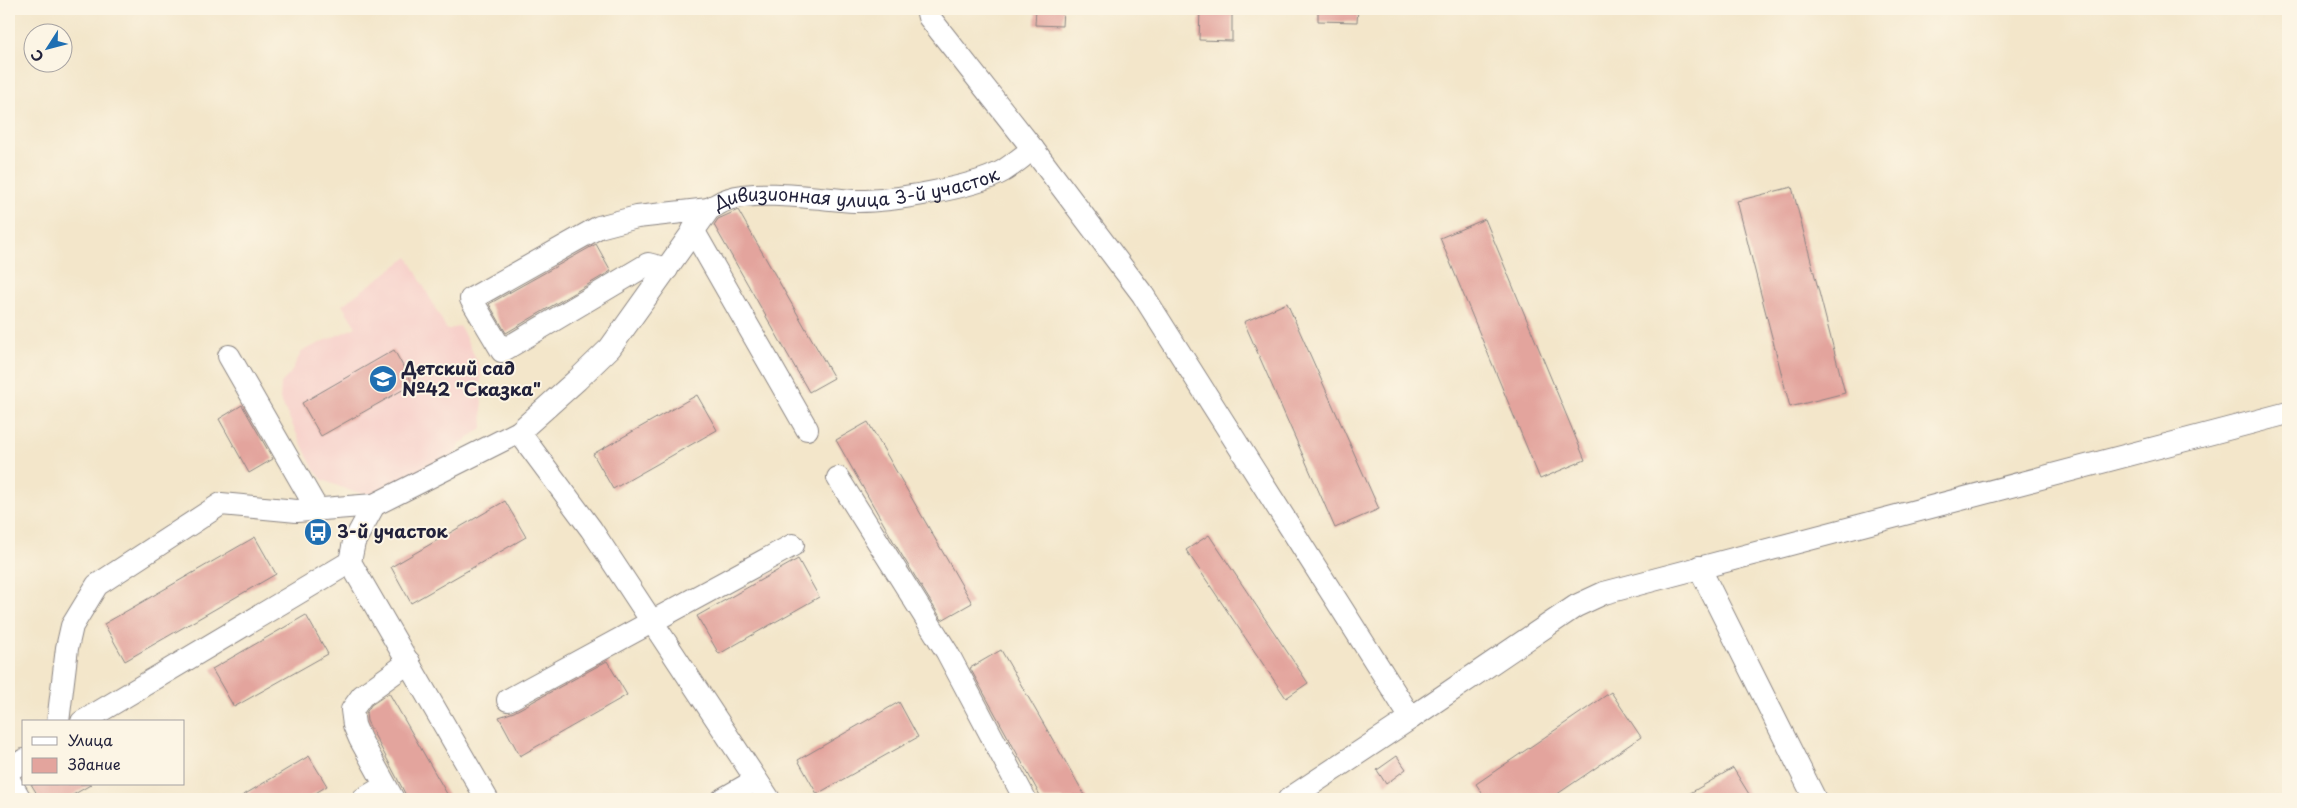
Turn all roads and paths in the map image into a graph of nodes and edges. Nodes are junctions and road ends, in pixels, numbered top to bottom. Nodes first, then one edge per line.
1 (927, 9) edge
2 (1033, 149) junction
3 (709, 209) junction
4 (694, 230) junction
5 (667, 269) junction
6 (230, 356) dead end
7 (2288, 412) edge
8 (807, 430) dead end
9 (519, 432) junction
10 (838, 478) dead end
11 (374, 505) junction
12 (317, 510) junction
13 (793, 545) dead end
14 (350, 562) junction
15 (1699, 567) junction
16 (652, 622) junction
17 (409, 662) junction
18 (508, 700) dead end
19 (1411, 718) junction
20 (58, 720) edge
21 (85, 720) edge
22 (22, 761) edge
23 (9, 770) edge
24 (9, 780) edge
25 (756, 780) junction
26 (389, 793) edge
27 (20, 799) edge
28 (363, 799) edge
29 (487, 799) edge
30 (722, 799) edge
31 (769, 799) edge
32 (1025, 799) edge
33 (1289, 799) edge
34 (1815, 799) edge

1 - 2 street
2 - 3 street, Дивизионная улица 3-й участок
2 - 19 street
3 - 4 street, Дивизионная улица 3-й участок
3 - 5 street
4 - 5 street, Дивизионная улица 3-й участок
4 - 8 street
5 - 9 street, Дивизионная улица 3-й участок
6 - 12 street
7 - 15 street
9 - 11 street, Дивизионная улица 3-й участок
9 - 16 street
10 - 32 street
11 - 12 street
11 - 14 street
12 - 20 street
13 - 16 street
14 - 17 street
14 - 21 street
15 - 19 street
15 - 34 street
16 - 18 street
16 - 25 street
17 - 26 street
17 - 29 street
19 - 33 street
22 - 23 street
24 - 27 street
25 - 30 street
25 - 31 street
26 - 28 street

